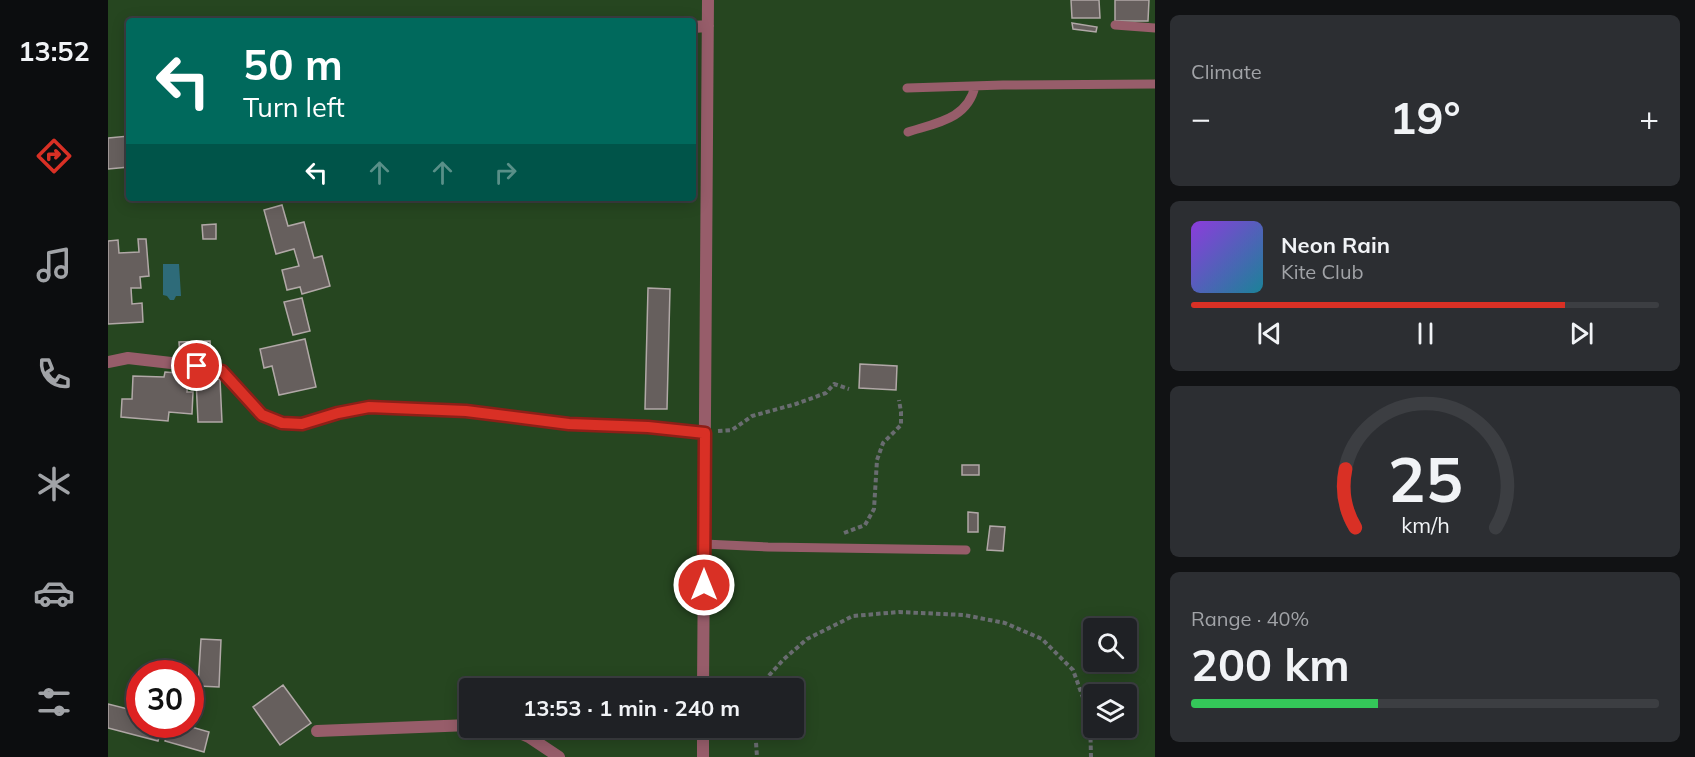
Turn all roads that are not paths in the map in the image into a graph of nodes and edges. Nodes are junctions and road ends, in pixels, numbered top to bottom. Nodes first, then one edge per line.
1 (708, 0) edge
2 (1115, 25) dead end
3 (708, 26) junction
4 (696, 27) edge
5 (1155, 28) edge
6 (1155, 84) edge
7 (975, 86) junction
8 (907, 88) dead end
9 (908, 132) dead end
10 (108, 363) edge
11 (705, 433) junction
12 (704, 544) junction
13 (966, 550) dead end
14 (703, 678) edge
15 (459, 725) edge
16 (317, 731) dead end
17 (530, 738) edge
18 (703, 738) edge
19 (559, 757) edge
20 (703, 757) edge

1 - 3 street
2 - 5 lane
3 - 4 street
3 - 11 street
6 - 7 lane
7 - 8 lane
7 - 9 lane
10 - 11 street
11 - 12 street
12 - 13 lane
12 - 14 street
15 - 16 street
17 - 19 street
18 - 20 street

